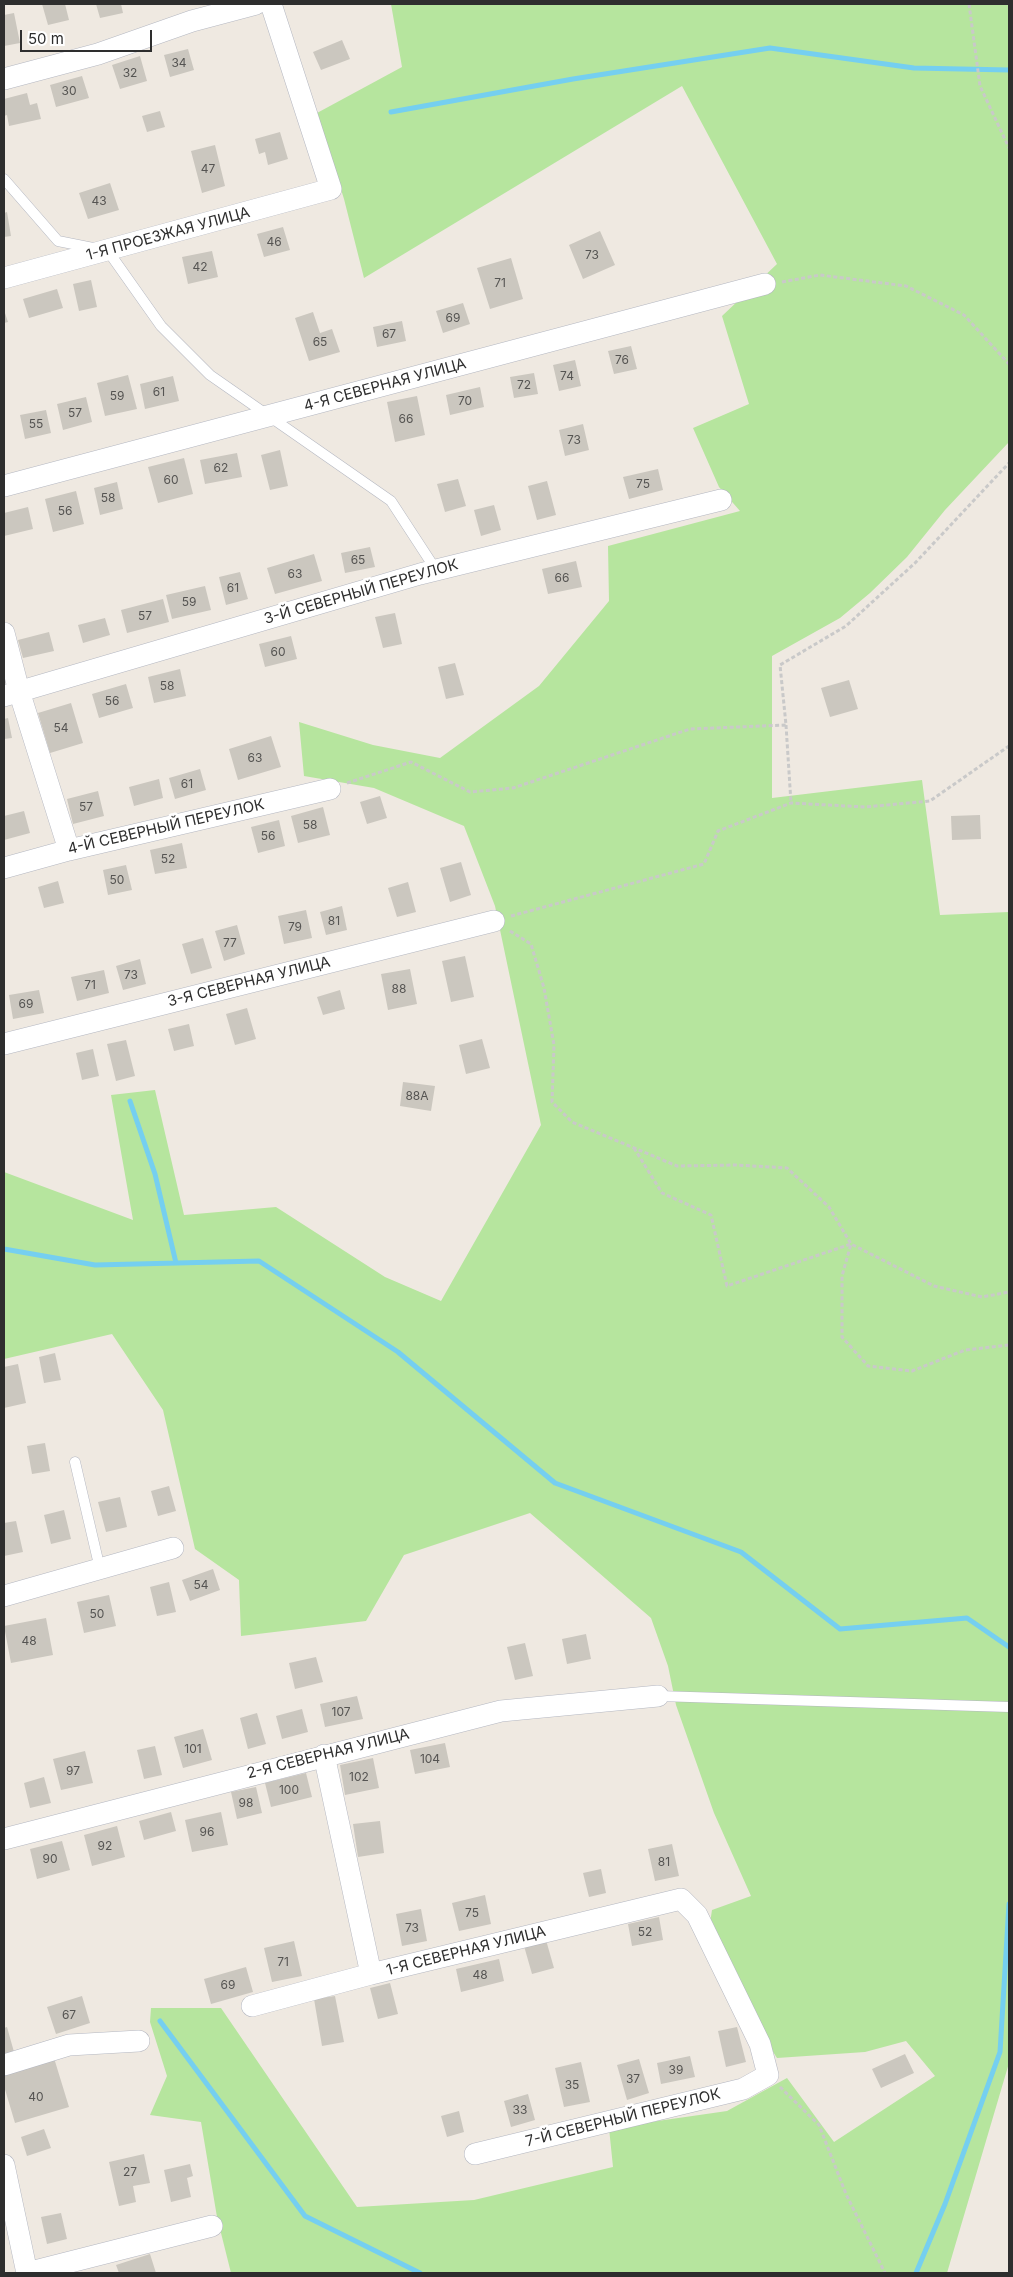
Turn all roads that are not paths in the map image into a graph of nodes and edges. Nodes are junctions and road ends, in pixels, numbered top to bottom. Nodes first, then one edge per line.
1 (256, 4) edge
2 (271, 4) edge
3 (4, 79) edge
4 (4, 179) edge
5 (108, 251) junction
6 (4, 278) edge
7 (765, 284) road end
8 (270, 415) junction
9 (4, 486) edge
10 (721, 500) dead end
11 (436, 570) junction
12 (4, 633) edge
13 (12, 694) edge
14 (330, 789) road end
15 (70, 850) junction
16 (4, 868) edge
17 (494, 921) road end
18 (4, 1044) edge
19 (75, 1462) dead end
20 (173, 1548) dead end
21 (100, 1569) junction
22 (4, 1596) edge
23 (658, 1696) joint
24 (1009, 1706) edge
25 (324, 1755) junction
26 (4, 1839) edge
27 (371, 1974) junction
28 (252, 2006) dead end
29 (138, 2041) dead end
30 (4, 2065) edge
31 (768, 2075) joint
32 (475, 2154) dead end
33 (4, 2166) edge
34 (212, 2226) dead end
35 (27, 2273) edge

1 - 3 street
2 - 5 street, 1-Я ПРОЕЗЖАЯ УЛИЦА
4 - 5 lane
5 - 6 street, 1-Я ПРОЕЗЖАЯ УЛИЦА
5 - 8 lane
7 - 8 street, 4-Я СЕВЕРНАЯ УЛИЦА
8 - 9 street, 4-Я СЕВЕРНАЯ УЛИЦА
8 - 11 lane
10 - 11 street, 3-Й СЕВЕРНЫЙ ПЕРЕУЛОК
11 - 13 street, 3-Й СЕВЕРНЫЙ ПЕРЕУЛОК
12 - 13 street
13 - 15 street
14 - 15 street, 4-Й СЕВЕРНЫЙ ПЕРЕУЛОК
15 - 16 street, 4-Й СЕВЕРНЫЙ ПЕРЕУЛОК
17 - 18 street, 3-Я СЕВЕРНАЯ УЛИЦА
19 - 21 lane
20 - 21 street
21 - 22 street
23 - 24 lane
23 - 25 street, 2-Я СЕВЕРНАЯ УЛИЦА
25 - 26 street, 2-Я СЕВЕРНАЯ УЛИЦА
25 - 27 street
27 - 28 street, 1-Я СЕВЕРНАЯ УЛИЦА
27 - 31 street, 1-Я СЕВЕРНАЯ УЛИЦА
29 - 30 street
31 - 32 street, 7-Й СЕВЕРНЫЙ ПЕРЕУЛОК
33 - 35 street
34 - 35 street

